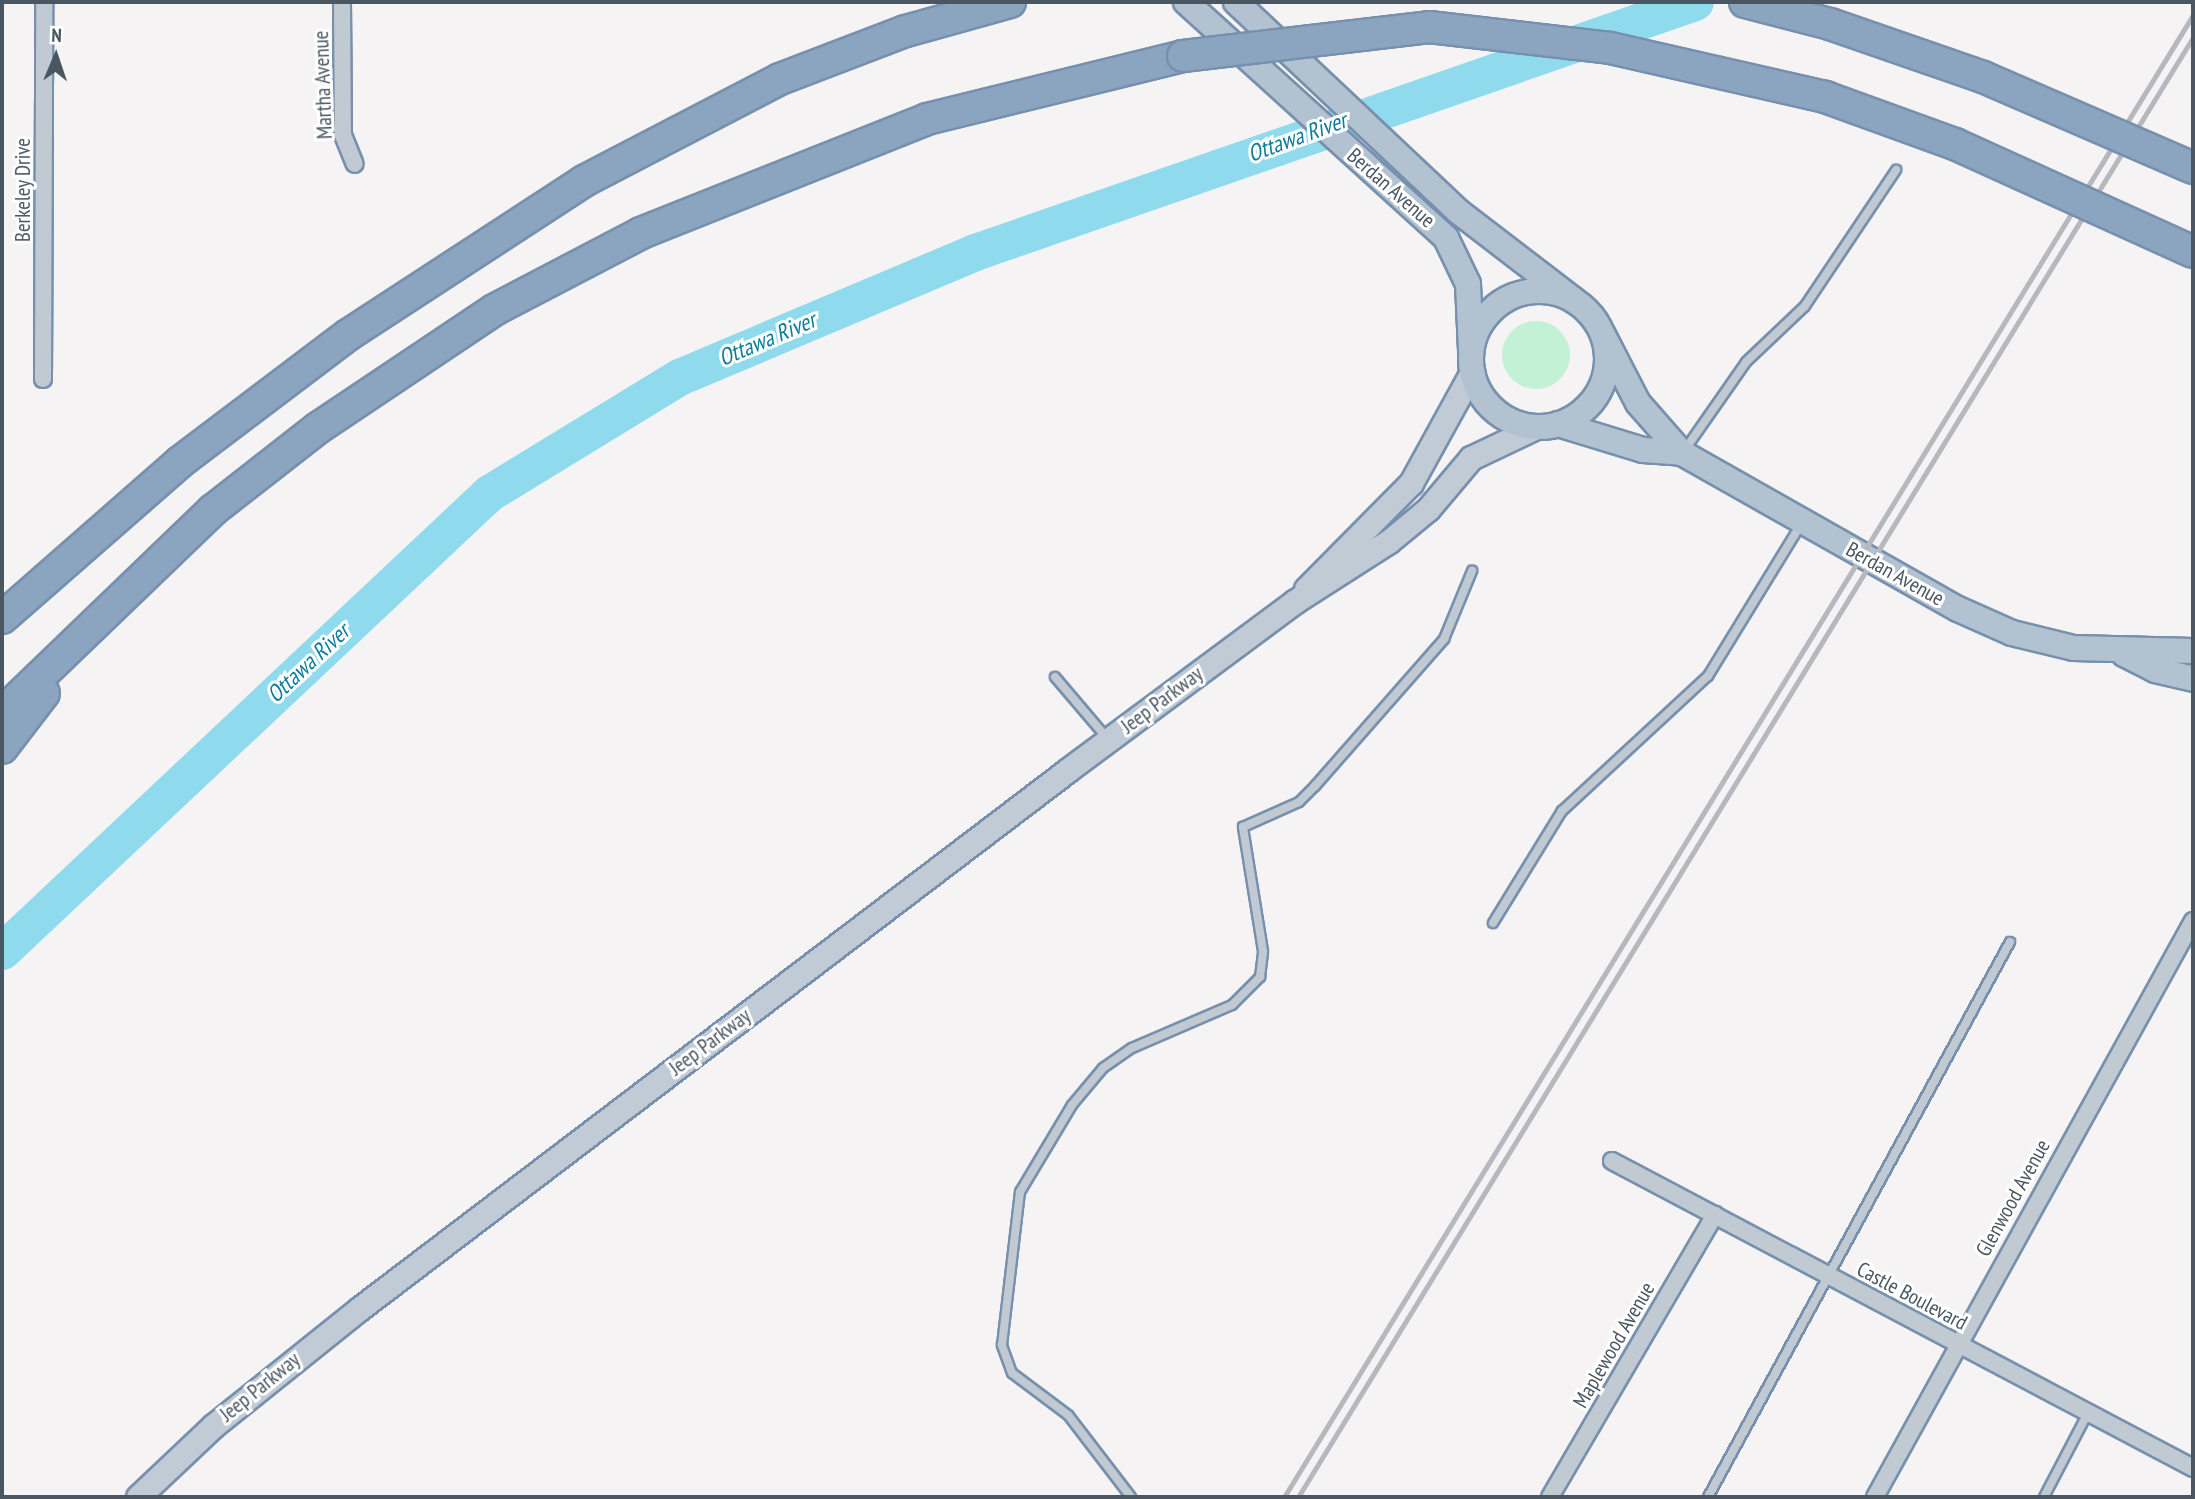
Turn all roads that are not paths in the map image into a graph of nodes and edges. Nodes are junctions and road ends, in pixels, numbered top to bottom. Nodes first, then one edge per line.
1 (44, 2) edge
2 (342, 2) edge
3 (1010, 2) edge
4 (1186, 2) edge
5 (1745, 2) edge
6 (1240, 5) edge
7 (355, 164) dead end
8 (2193, 168) edge
9 (1896, 170) dead end
10 (2193, 252) edge
11 (1575, 301) junction
12 (1603, 335) junction
13 (1472, 361) junction
14 (43, 379) dead end
15 (1547, 426) junction
16 (1682, 453) junction
17 (1802, 522) junction
18 (1472, 571) dead end
19 (47, 574) junction
20 (1294, 602) junction
21 (2, 603) edge
22 (112, 603) junction
23 (2, 618) edge
24 (2193, 651) edge
25 (2124, 654) junction
26 (1055, 677) dead end
27 (2193, 679) edge
28 (2, 713) edge
29 (1109, 740) junction
30 (2, 748) edge
31 (2193, 921) edge
32 (1493, 923) dead end
33 (2010, 942) dead end
34 (1612, 1161) dead end
35 (1715, 1215) junction
36 (1826, 1274) junction
37 (1956, 1343) junction
38 (2088, 1413) junction
39 (2193, 1468) edge
40 (138, 1497) edge
41 (1131, 1497) edge
42 (1550, 1497) edge
43 (1707, 1497) edge
44 (1875, 1497) edge
45 (2044, 1497) edge

1 - 14 street, Berkeley Drive
2 - 7 street, Martha Avenue
3 - 19 highway
4 - 13 main road, Berdan Avenue
5 - 8 highway, bridge
6 - 11 main road, Berdan Avenue
9 - 16 lane
10 - 22 highway, bridge
11 - 12 main road
11 - 13 main road
12 - 15 main road
12 - 16 main road, Berdan Avenue
13 - 15 main road
13 - 20 street, Jeep Parkway
15 - 16 main road, Berdan Avenue
15 - 20 street, Jeep Parkway
16 - 17 main road, Berdan Avenue
17 - 25 main road, Berdan Avenue
17 - 32 lane
18 - 41 lane
19 - 21 highway
19 - 23 highway
20 - 29 street, Jeep Parkway
22 - 28 highway
22 - 30 highway
24 - 25 main road, Berdan Avenue
25 - 27 main road, Berdan Avenue
26 - 29 lane
29 - 40 street, Jeep Parkway
31 - 37 street, Glenwood Avenue
33 - 36 lane
34 - 35 street, Castle Boulevard
35 - 36 street, Castle Boulevard
35 - 42 street, Maplewood Avenue
36 - 37 street, Castle Boulevard
36 - 43 lane
37 - 38 street, Castle Boulevard
37 - 44 street, Glenwood Avenue
38 - 39 street, Castle Boulevard
38 - 45 lane

